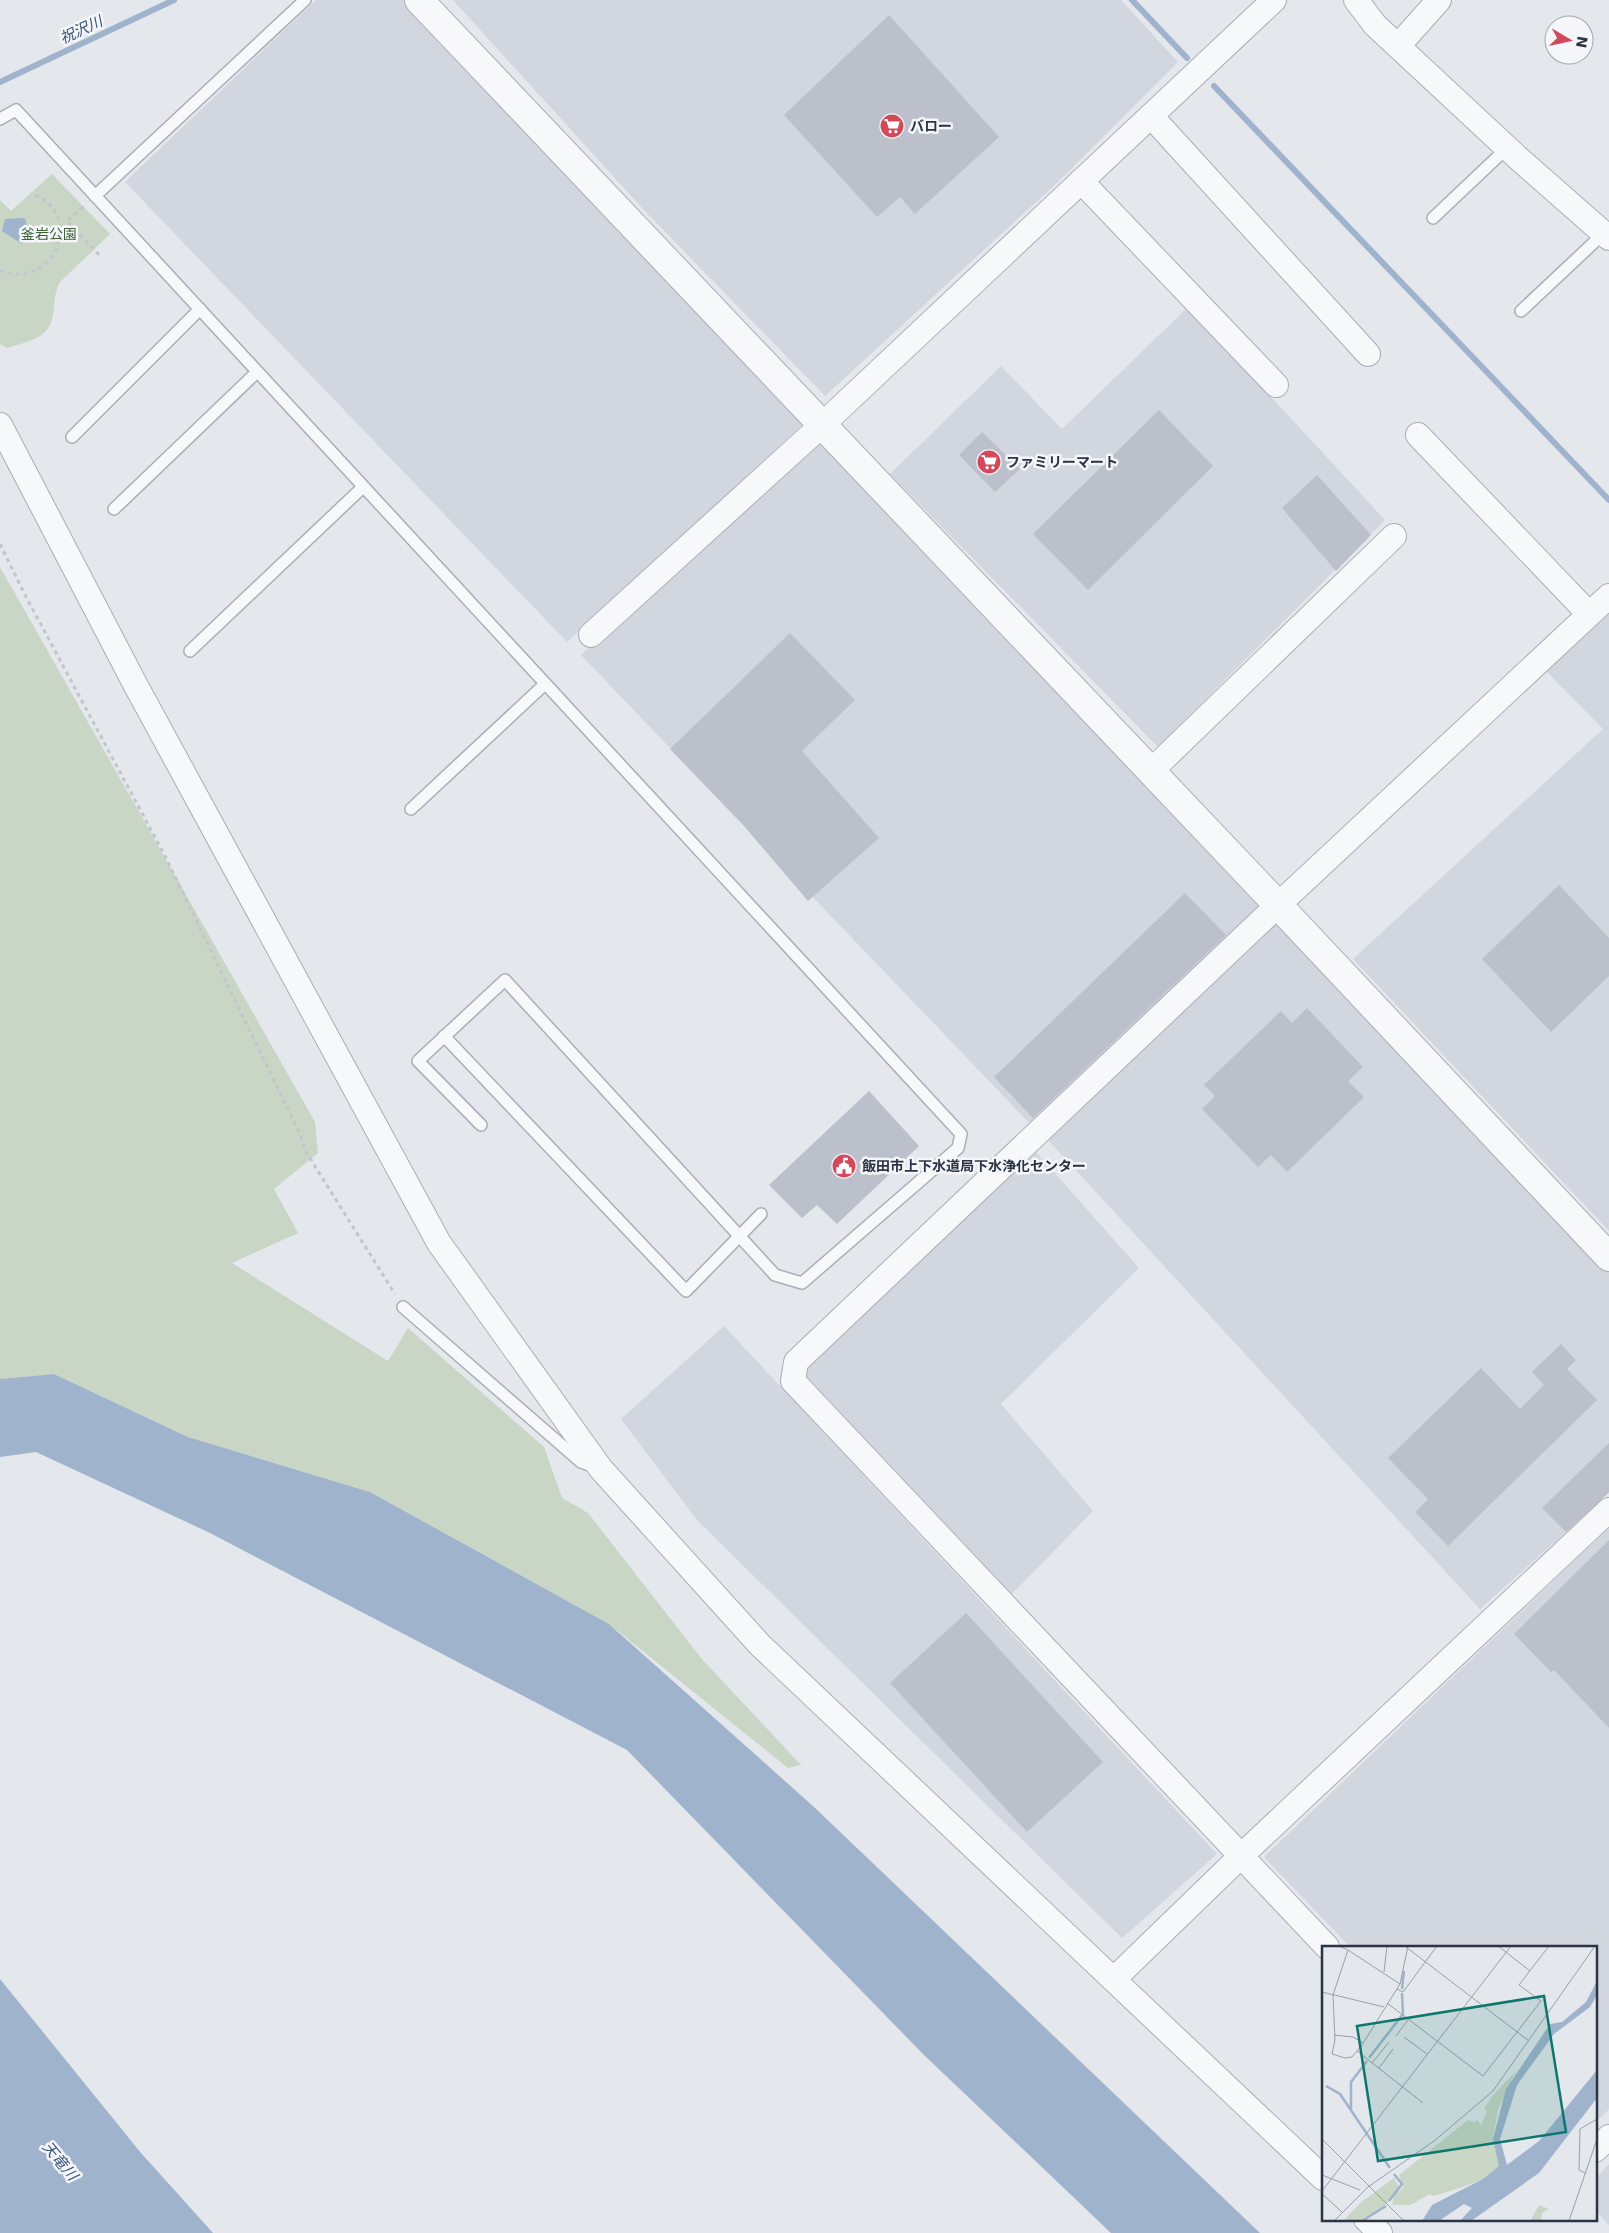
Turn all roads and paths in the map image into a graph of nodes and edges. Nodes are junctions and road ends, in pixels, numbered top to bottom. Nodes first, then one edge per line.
1 (305, 0) edge
2 (419, 0) edge
3 (1274, 0) edge
4 (1356, 0) edge
5 (1439, 0) edge
6 (1398, 46) junction
7 (1150, 116) junction
8 (0, 118) edge
9 (1507, 148) junction
10 (1081, 182) junction
11 (35, 195) dead end
12 (95, 196) junction
13 (1433, 218) dead end
14 (68, 221) junction
15 (60, 228) junction
16 (1606, 236) edge
17 (102, 258) dead end
18 (0, 270) edge
19 (200, 310) junction
20 (1521, 310) dead end
21 (1368, 354) dead end
22 (257, 372) junction
23 (1276, 385) dead end
24 (0, 425) edge
25 (822, 425) junction
26 (1418, 435) dead end
27 (72, 437) dead end
28 (363, 487) junction
29 (114, 509) dead end
30 (1394, 536) dead end
31 (0, 544) edge
32 (1609, 596) edge
33 (1589, 614) junction
34 (591, 635) dead end
35 (190, 651) dead end
36 (545, 684) junction
37 (1151, 771) junction
38 (411, 809) dead end
39 (1278, 905) junction
40 (444, 1036) junction
41 (481, 1125) dead end
42 (761, 1214) dead end
43 (740, 1236) junction
44 (1609, 1257) edge
45 (403, 1307) joint
46 (601, 1469) junction
47 (1609, 1510) edge
48 (1241, 1856) junction
49 (1326, 1946) edge
50 (1114, 1979) junction
51 (1609, 2137) edge
52 (1596, 2149) edge
53 (1322, 2177) edge
54 (1367, 2220) edge
55 (1380, 2233) edge

1 - 12 lane
2 - 25 street
3 - 7 street
4 - 6 street
5 - 6 street
6 - 9 street
7 - 10 street
7 - 21 street
8 - 12 lane
9 - 13 lane
9 - 16 street
10 - 23 street
10 - 25 street
11 - 15 path
12 - 14 path
12 - 19 lane
14 - 15 path
14 - 17 path
15 - 18 path
16 - 20 lane
19 - 22 lane
19 - 27 lane
22 - 28 lane
22 - 29 lane
24 - 46 street
25 - 34 street
25 - 37 street
26 - 33 street
28 - 35 lane
28 - 36 lane
30 - 37 street
31 - 45 path
32 - 33 street
33 - 39 street
36 - 38 lane
36 - 43 lane
37 - 39 street
39 - 44 street
39 - 48 street
40 - 41 lane
40 - 43 lane
40 - 43 lane
42 - 43 lane
45 - 46 lane
46 - 50 street
47 - 48 street
48 - 49 street
48 - 50 street
50 - 53 street
51 - 52 street
54 - 55 street

